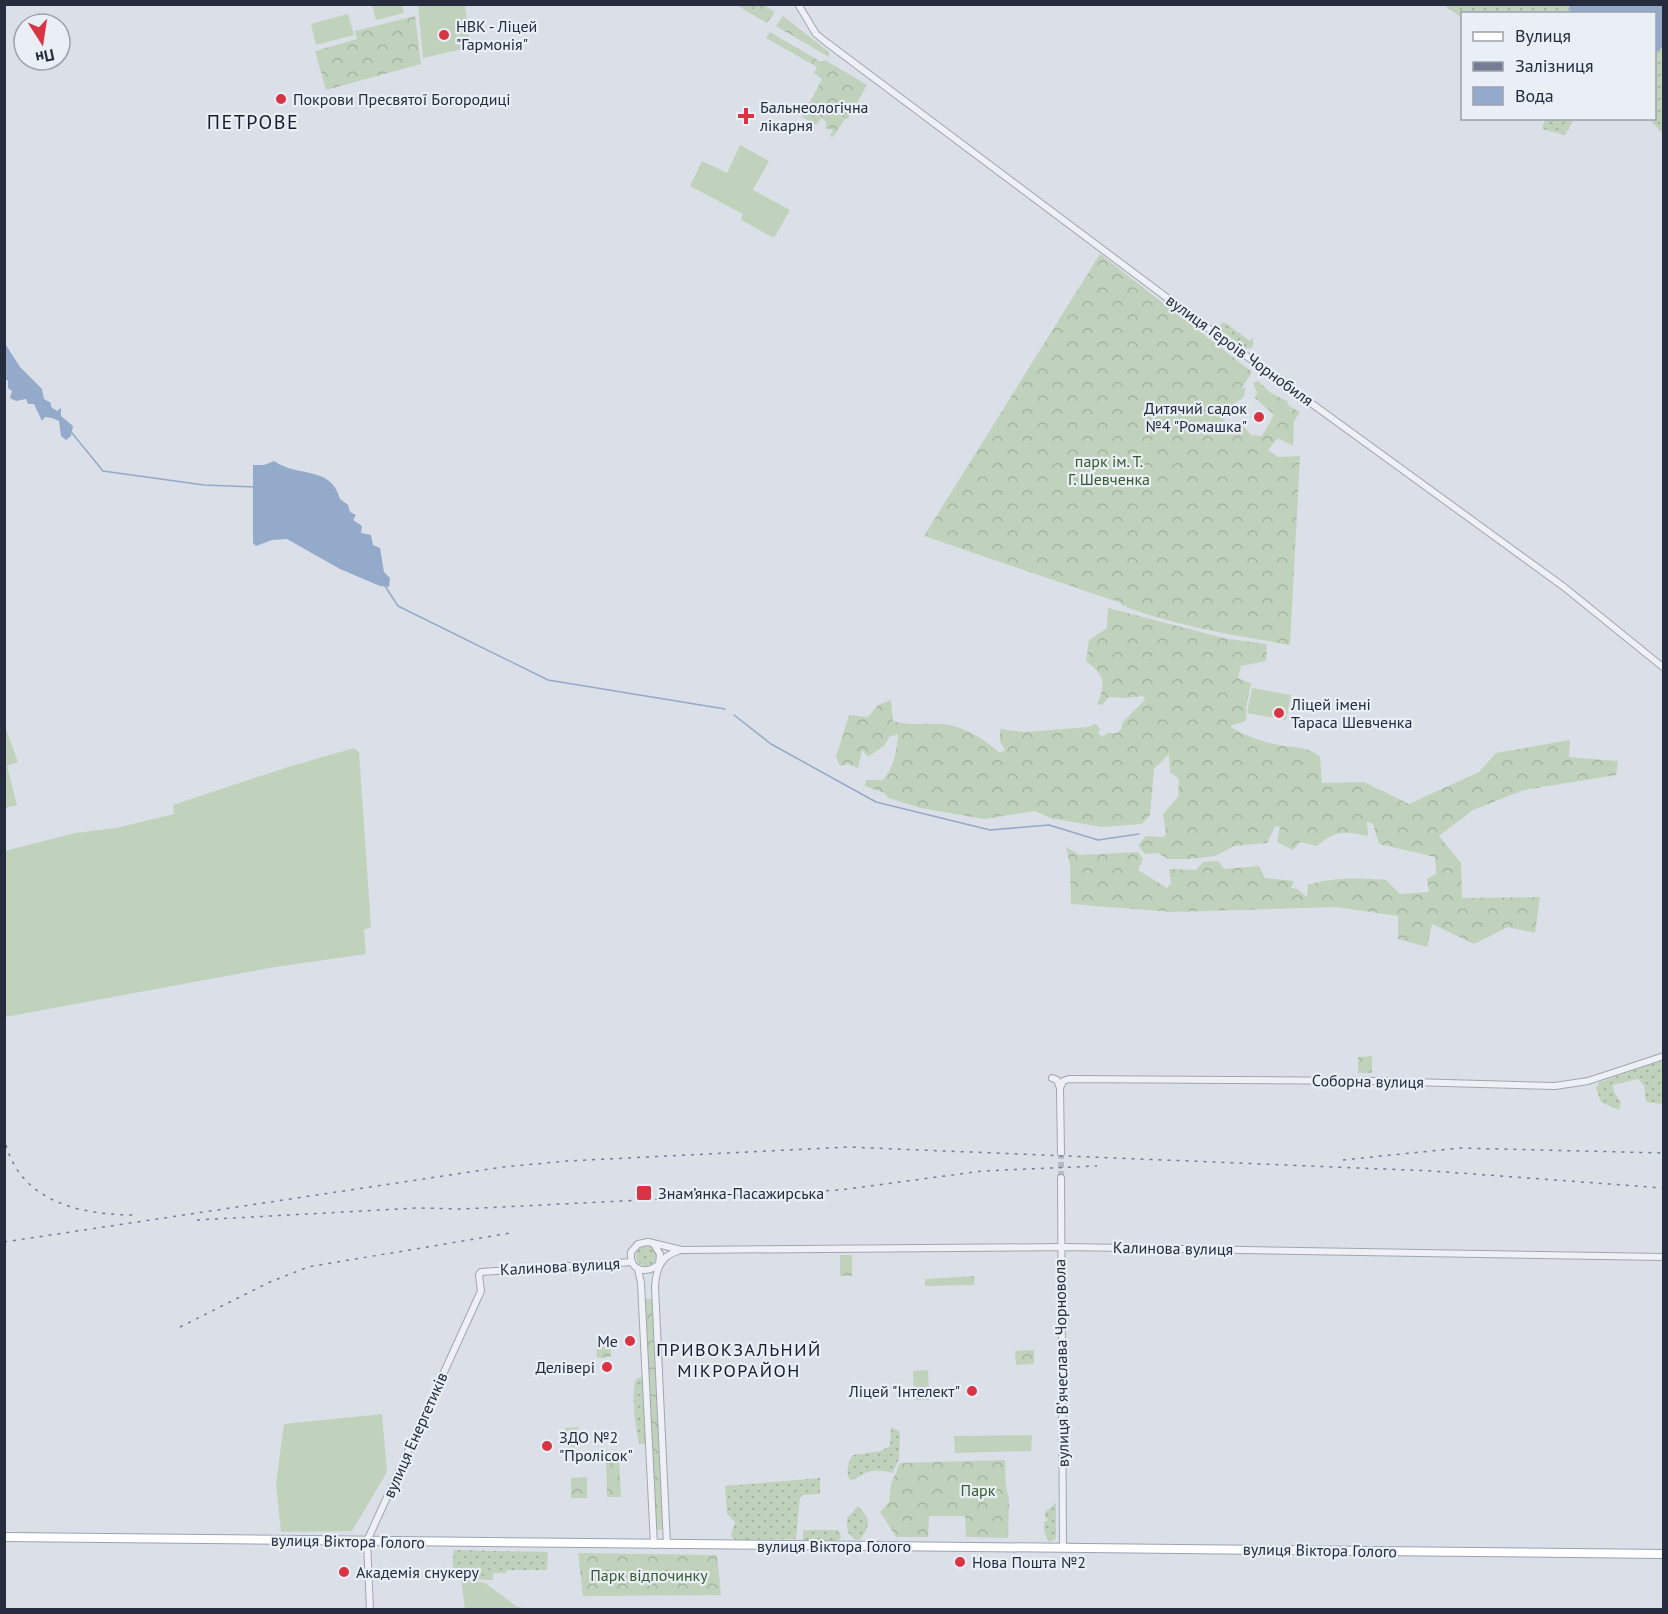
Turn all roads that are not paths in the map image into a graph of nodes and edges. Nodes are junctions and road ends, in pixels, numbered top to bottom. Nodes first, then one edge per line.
1 (798, 4) edge
2 (1664, 668) edge
3 (1664, 1056) edge
4 (1052, 1078) dead end
5 (1060, 1088) junction
6 (1060, 1153) tunnel mouth
7 (1060, 1178) tunnel mouth
8 (653, 1243) junction
9 (1060, 1247) junction
10 (682, 1250) junction
11 (1664, 1257) edge
12 (632, 1262) junction
13 (659, 1264) junction
14 (638, 1269) junction
15 (487, 1270) joint
16 (4, 1537) edge
17 (367, 1541) junction
18 (654, 1545) junction
19 (667, 1545) junction
20 (1062, 1548) junction
21 (1664, 1554) edge
22 (370, 1610) edge

1 - 2 street, вулиця Героїв Чорнобиля
3 - 5 street, Соборна вулиця
4 - 5 street
5 - 6 street
7 - 9 street, вулиця Вʼячеслава Чорновола
8 - 10 street, Калинова вулиця
8 - 12 street
8 - 13 street
9 - 10 street, Калинова вулиця
9 - 11 street, Калинова вулиця
9 - 20 street, вулиця Вʼячеслава Чорновола
10 - 13 street
12 - 14 street
12 - 15 street, Калинова вулиця
13 - 14 street
13 - 19 street
14 - 18 street
15 - 17 street, вулиця Енергетиків
16 - 17 main road, вулиця Віктора Голого
17 - 18 main road, вулиця Віктора Голого
17 - 22 street, вулиця Енергетиків
18 - 19 main road, вулиця Віктора Голого
19 - 20 main road, вулиця Віктора Голого
20 - 21 main road, вулиця Віктора Голого

